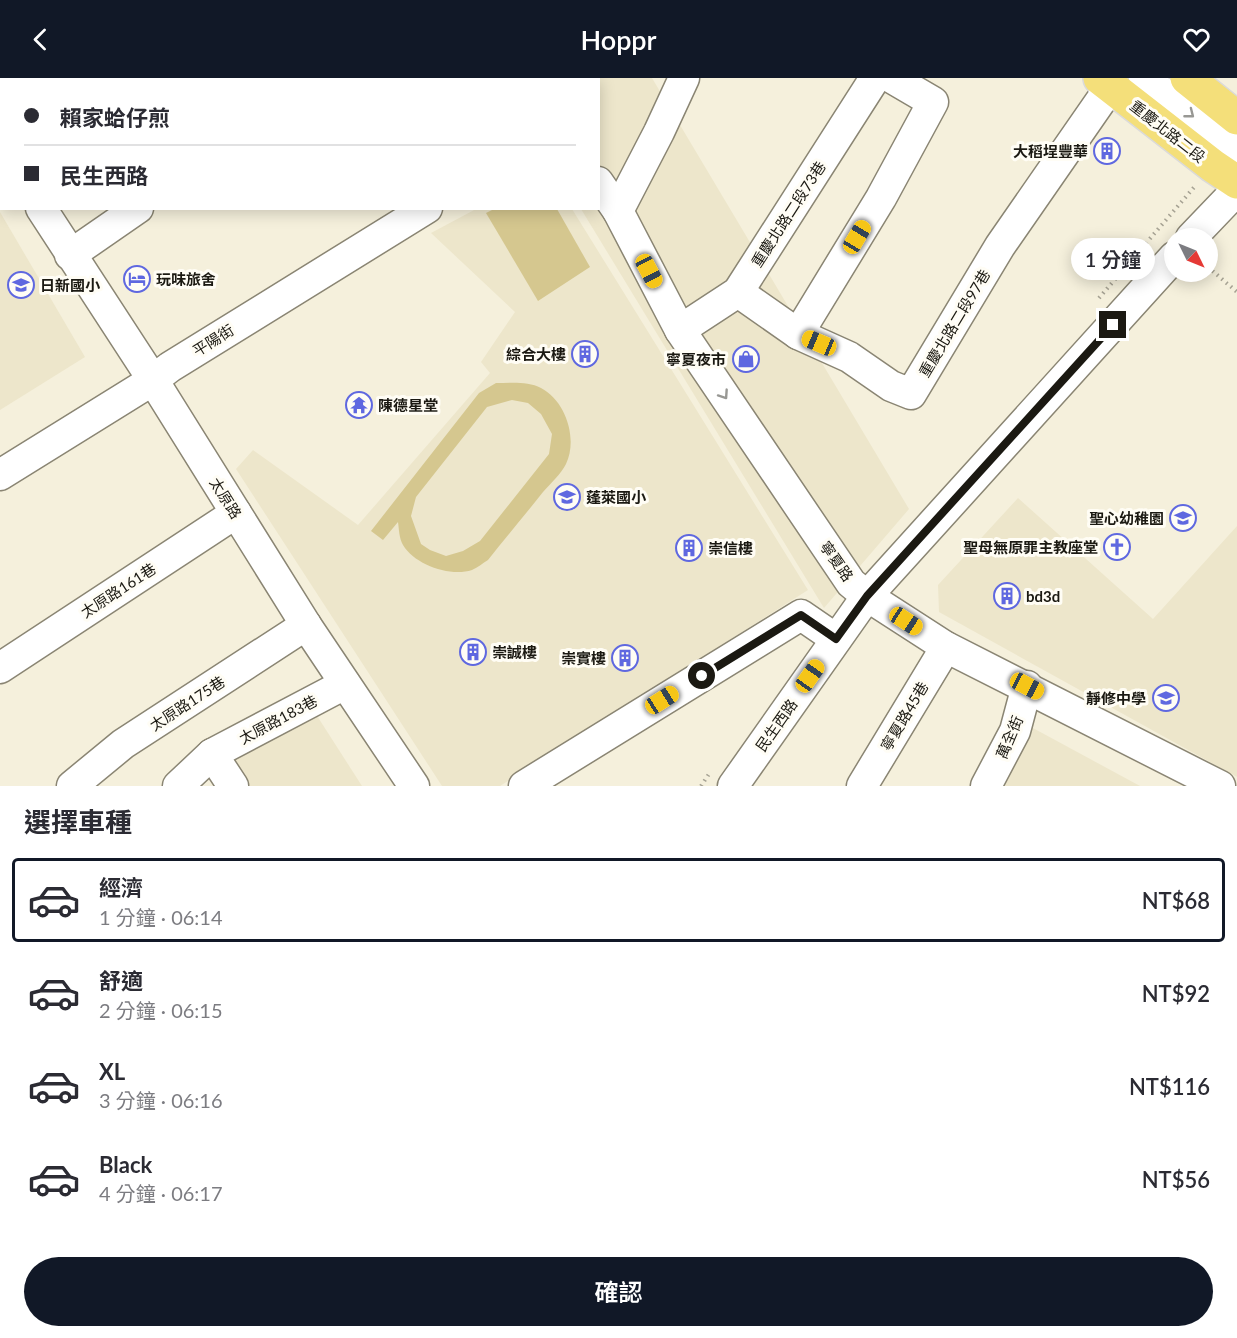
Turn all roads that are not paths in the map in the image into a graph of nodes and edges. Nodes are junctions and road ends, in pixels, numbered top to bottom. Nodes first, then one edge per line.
1 (684, 78) edge
2 (875, 78) edge
3 (892, 78) edge
4 (1144, 78) edge
5 (1187, 78) edge
6 (1106, 82) edge
7 (1237, 118) edge
8 (1237, 170) edge
9 (1237, 182) edge
10 (600, 185) edge
11 (1237, 190) edge
12 (42, 210) edge
13 (135, 210) edge
14 (618, 212) junction
15 (408, 213) edge
16 (1201, 228) edge
17 (70, 255) junction
18 (1164, 268) edge
19 (738, 292) junction
20 (680, 330) junction
21 (798, 334) junction
22 (153, 380) junction
23 (0, 475) edge
24 (236, 513) junction
25 (867, 596) junction
26 (306, 625) junction
27 (836, 639) junction
28 (946, 647) junction
29 (0, 668) edge
30 (345, 684) junction
31 (1027, 686) junction
32 (212, 754) junction
33 (72, 786) edge
34 (178, 786) edge
35 (233, 786) edge
36 (414, 786) edge
37 (524, 786) edge
38 (733, 786) edge
39 (862, 786) edge
40 (986, 786) edge
41 (1220, 786) edge

1 - 14 street
2 - 19 street, 重慶北路二段73巷
3 - 21 street
4 -> 8 street
5 - 7 main road
6 - 9 main road, 重慶北路二段
6 - 21 street, 重慶北路二段97巷
10 - 14 street, 寧夏路
11 - 16 street
12 - 17 street, 太原路
13 - 17 street
14 - 20 street, 寧夏路
15 - 22 street, 平陽街
17 - 22 street, 太原路
18 - 25 street, 民生西路
19 - 20 street, 重慶北路二段73巷
19 - 21 street, 重慶北路二段97巷
20 -> 25 street, 寧夏路
22 - 23 street, 平陽街
22 - 24 street, 太原路
24 - 26 street, 太原路
24 - 29 street, 太原路161巷
25 - 27 street, 民生西路
25 - 28 street, 寧夏路
26 - 30 street, 太原路
26 - 33 street, 太原路175巷
27 - 37 street
27 - 38 street, 民生西路
28 - 31 street, 寧夏路
28 - 39 street, 寧夏路45巷
30 - 32 street, 太原路183巷
30 - 36 street, 太原路
31 - 40 street, 萬全街
31 - 41 street, 寧夏路
32 - 34 street, 太原路183巷
32 - 35 street

